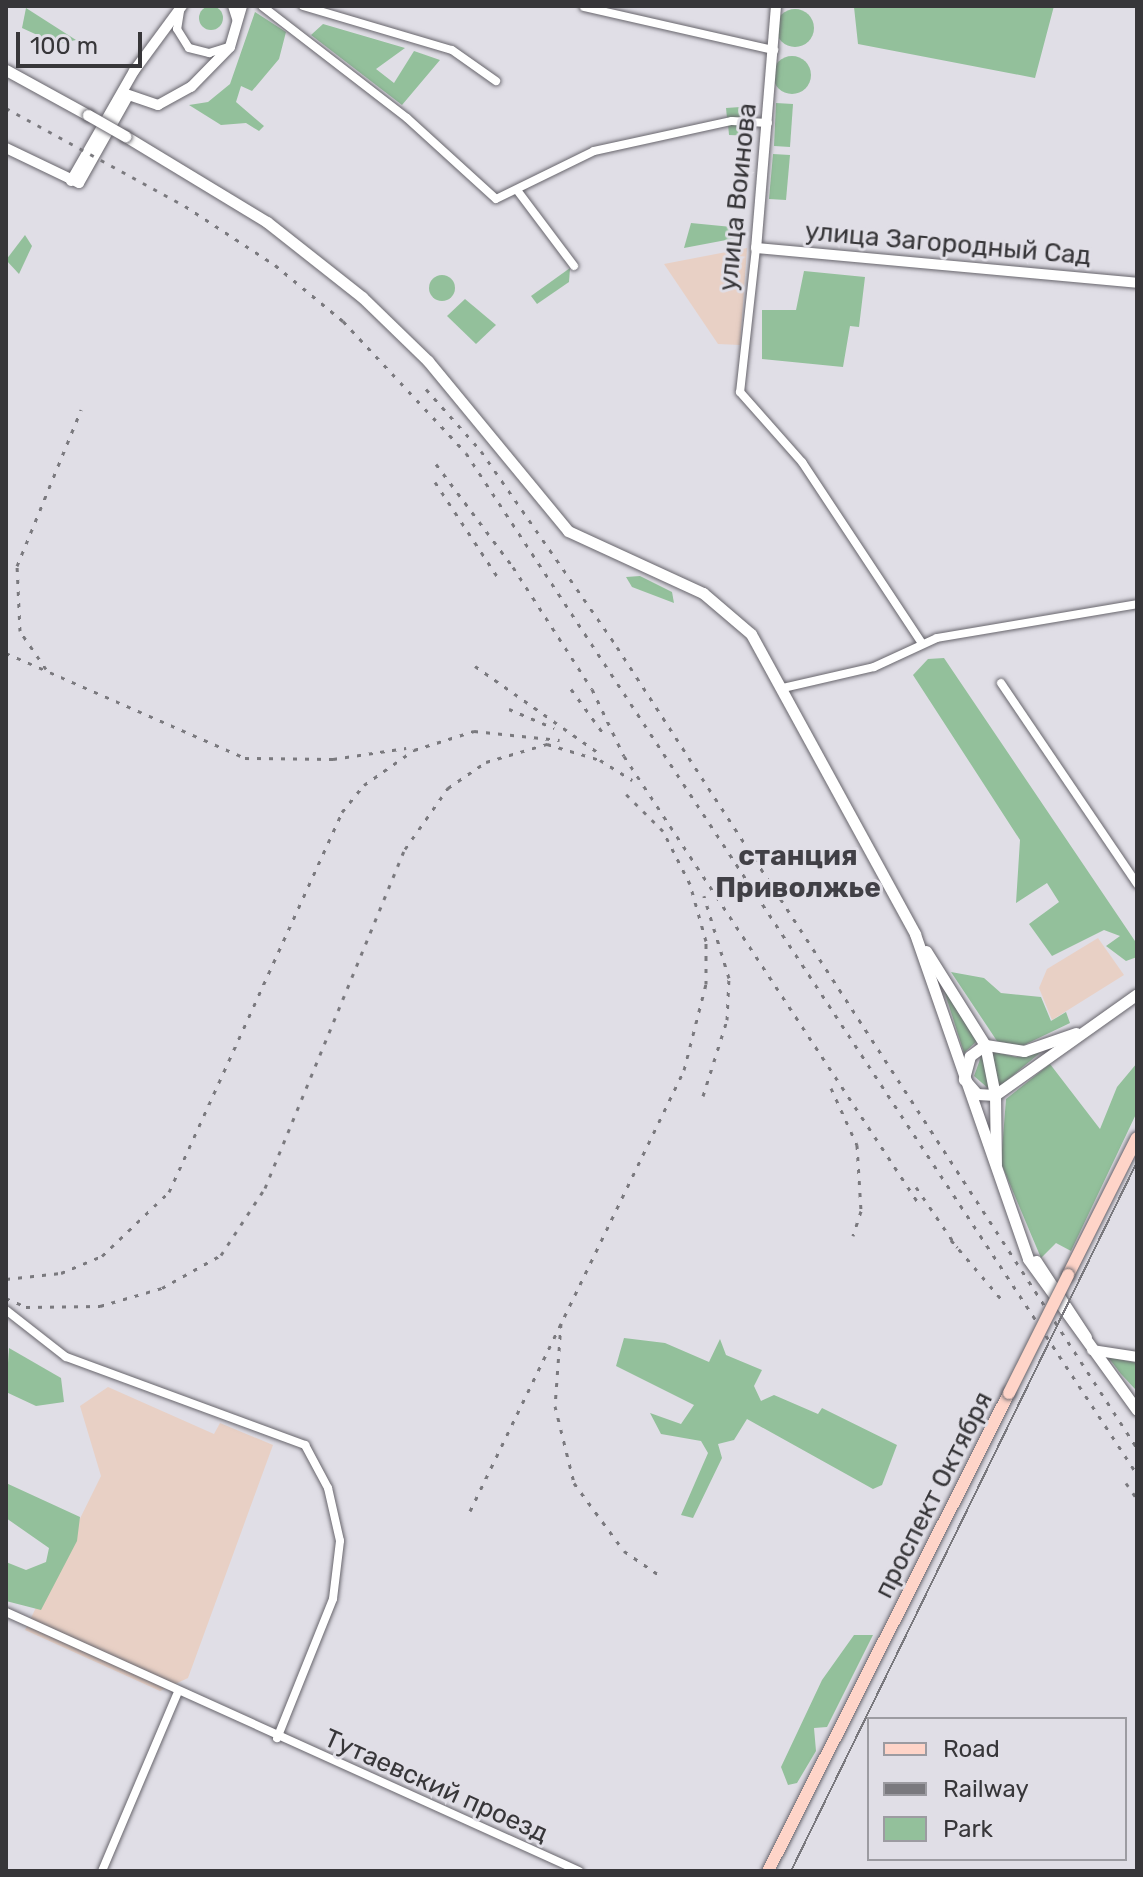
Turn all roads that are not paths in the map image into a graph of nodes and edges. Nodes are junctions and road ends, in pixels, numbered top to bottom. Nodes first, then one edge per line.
1 (182, 6) edge
2 (232, 6) edge
3 (242, 6) edge
4 (262, 6) edge
5 (303, 6) edge
6 (776, 6) edge
7 (584, 7) edge
8 (237, 34) junction
9 (230, 47) junction
10 (774, 50) junction
11 (6, 70) edge
12 (496, 81) dead end
13 (125, 94) junction
14 (768, 123) junction
15 (6, 148) edge
16 (517, 190) junction
17 (756, 248) junction
18 (574, 266) dead end
19 (1137, 283) edge
20 (1137, 604) edge
21 (922, 643) junction
22 (1001, 683) dead end
23 (783, 688) junction
24 (1137, 884) edge
25 (915, 934) junction
26 (1137, 994) edge
27 (1076, 1033) junction
28 (985, 1045) junction
29 (964, 1079) junction
30 (995, 1095) junction
31 (1137, 1138) edge
32 (996, 1175) junction
33 (6, 1310) edge
34 (1092, 1350) junction
35 (1137, 1357) edge
36 (1135, 1403) edge
37 (6, 1612) edge
38 (177, 1694) junction
39 (277, 1738) junction
40 (102, 1871) edge
41 (579, 1871) edge
42 (768, 1871) edge

1 - 9 street
1 - 13 street
2 - 8 street
3 - 8 street
4 - 16 street
5 - 12 street
6 - 10 street, улица Воинова
7 - 10 street
8 - 9 street
9 - 13 street
10 - 14 street, улица Воинова
11 - 23 main road, bridge
13 - 15 street
14 - 16 street
14 - 17 street, улица Воинова
16 - 18 street
17 - 19 street, улица Загородный Сад
17 - 21 street, улица Воинова
20 - 21 street
21 - 23 street
22 - 24 street
23 - 25 main road
25 - 28 main road
25 - 29 main road
26 - 27 main road
27 - 28 main road
27 - 30 main road
28 - 29 main road
28 - 30 main road
29 - 30 main road
29 - 32 main road
30 - 32 main road
31 - 42 main road, проспект Октября, bridge
32 - 34 main road
33 - 39 street
34 - 35 street
34 - 36 main road
37 - 38 street, Тутаевский проезд
38 - 39 street, Тутаевский проезд
38 - 40 street
39 - 41 street, Тутаевский проезд

